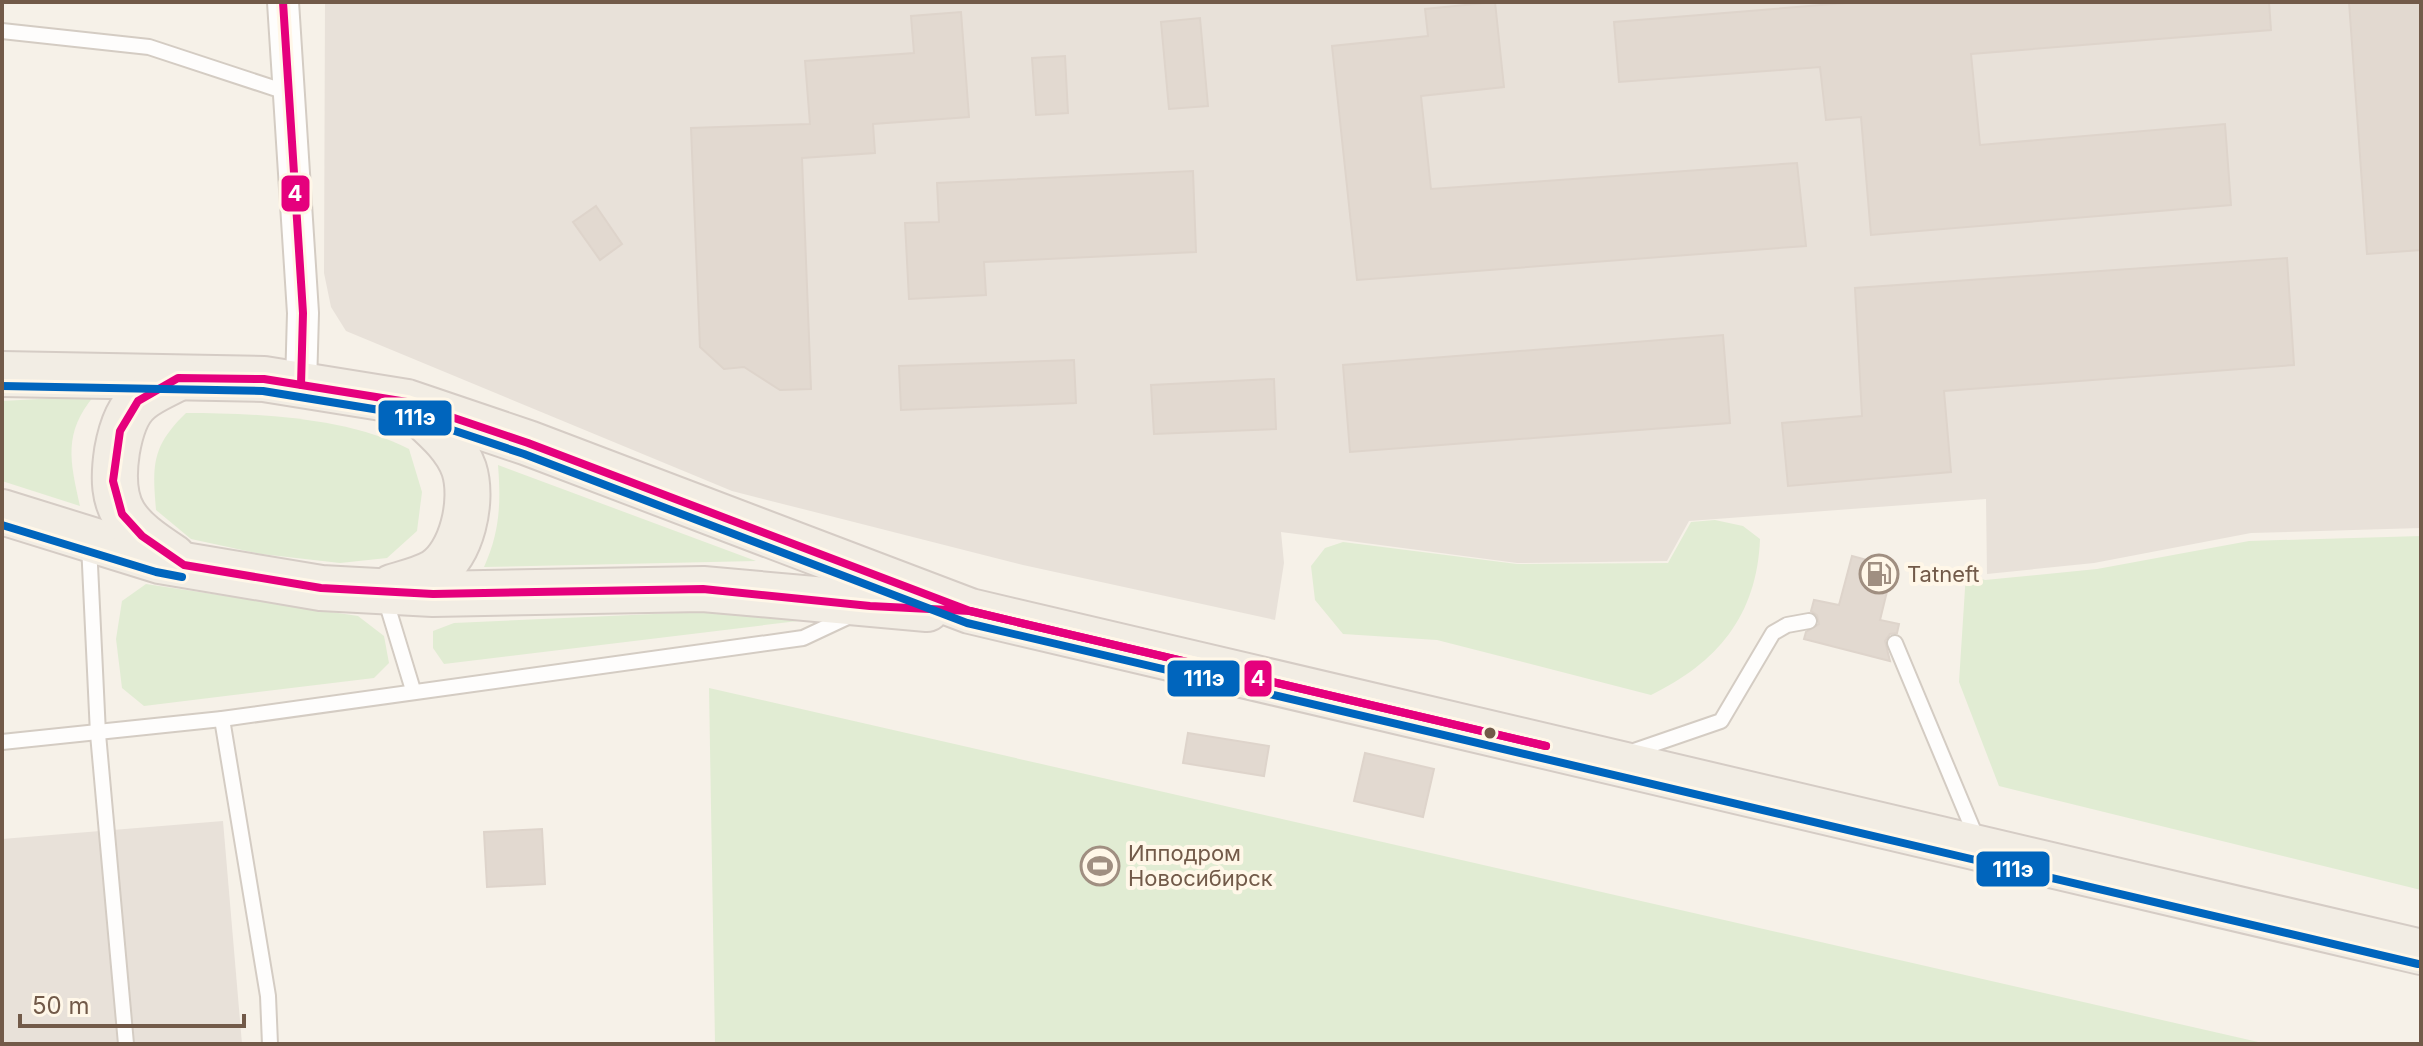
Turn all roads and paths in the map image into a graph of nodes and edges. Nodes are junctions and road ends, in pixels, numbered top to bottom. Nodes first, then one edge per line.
1 (283, 2) edge
2 (2, 31) edge
3 (290, 93) junction
4 (2, 374) edge
5 (178, 378) junction
6 (301, 385) junction
7 (407, 402) junction
8 (2, 512) edge
9 (89, 540) junction
10 (184, 565) junction
11 (383, 591) junction
12 (870, 606) junction
13 (970, 611) junction
14 (1809, 621) dead end
15 (1895, 643) dead end
16 (413, 690) junction
17 (222, 719) junction
18 (98, 734) junction
19 (2, 742) edge
20 (1602, 762) junction
21 (1982, 850) junction
22 (2421, 952) edge
23 (126, 1044) edge
24 (270, 1044) edge

1 - 3 street
2 - 3 lane
3 - 6 street
4 - 5 main road
5 - 6 main road
5 - 10 main road
6 - 7 main road
7 - 11 main road
7 - 13 main road
8 - 9 main road
9 - 10 main road
9 - 18 lane
10 - 11 main road
11 - 12 main road
11 - 16 lane
12 - 13 main road
12 - 16 lane
13 - 20 main road
14 - 20 lane
15 - 21 lane
16 - 17 lane
17 - 18 lane
17 - 24 lane
18 - 19 lane
18 - 23 lane
20 - 21 main road
21 - 22 main road

